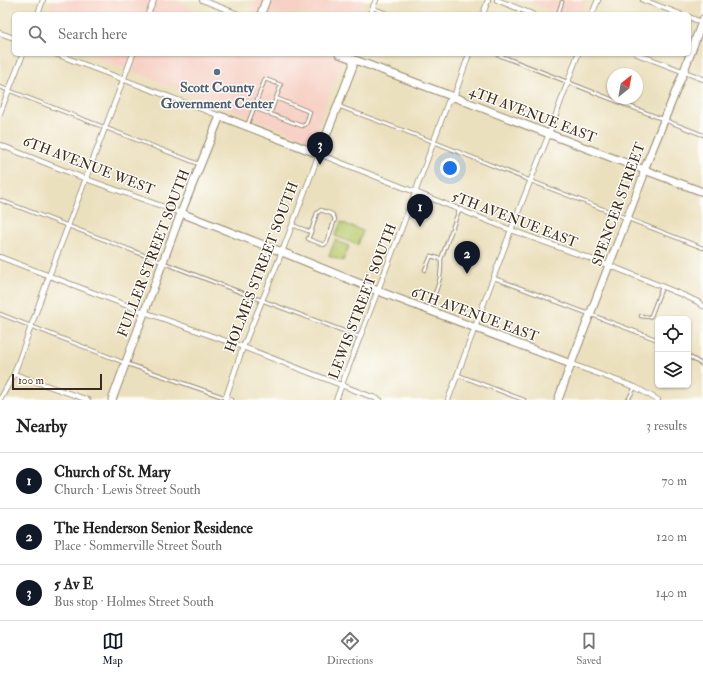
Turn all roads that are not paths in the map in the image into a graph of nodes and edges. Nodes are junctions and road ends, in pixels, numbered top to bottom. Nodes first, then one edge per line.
1 (43, 0) edge
2 (154, 0) edge
3 (202, 0) edge
4 (266, 0) edge
5 (376, 0) edge
6 (488, 0) edge
7 (497, 0) edge
8 (598, 0) edge
9 (643, 0) edge
10 (562, 2) dead end
11 (373, 8) junction
12 (39, 12) edge
13 (149, 12) edge
14 (233, 12) edge
15 (262, 12) edge
16 (371, 12) edge
17 (384, 12) edge
18 (484, 12) edge
19 (527, 12) edge
20 (559, 12) edge
21 (593, 12) edge
22 (675, 12) edge
23 (691, 18) edge
24 (703, 21) edge
25 (0, 33) edge
26 (12, 37) edge
27 (691, 53) edge
28 (22, 56) edge
29 (61, 56) edge
30 (132, 56) edge
31 (468, 56) edge
32 (501, 56) edge
33 (577, 56) edge
34 (643, 56) edge
35 (690, 56) edge
36 (354, 57) edge
37 (684, 71) junction
38 (123, 79) junction
39 (703, 79) edge
40 (568, 82) junction
41 (0, 87) edge
42 (9, 90) junction
43 (454, 97) junction
44 (276, 98) junction
45 (338, 106) junction
46 (254, 108) junction
47 (0, 113) edge
48 (270, 114) junction
49 (220, 116) junction
50 (664, 120) junction
51 (247, 126) junction
52 (105, 128) junction
53 (549, 134) junction
54 (703, 134) edge
55 (434, 142) junction
56 (0, 145) edge
57 (319, 154) junction
58 (201, 165) junction
59 (644, 170) junction
60 (86, 179) junction
61 (531, 181) junction
62 (703, 192) edge
63 (416, 193) junction
64 (0, 200) edge
65 (459, 210) junction
66 (181, 213) junction
67 (627, 218) junction
68 (292, 225) junction
69 (68, 226) junction
70 (511, 230) junction
71 (311, 232) junction
72 (703, 248) edge
73 (282, 252) junction
74 (0, 257) edge
75 (441, 259) junction
76 (163, 263) junction
77 (609, 265) junction
78 (425, 270) dead end
79 (49, 276) junction
80 (494, 278) junction
81 (663, 287) junction
82 (378, 291) junction
83 (262, 300) junction
84 (703, 306) edge
85 (428, 310) junction
86 (144, 312) junction
87 (0, 314) edge
88 (590, 314) junction
89 (641, 316) dead end
90 (31, 326) junction
91 (475, 328) junction
92 (360, 337) junction
93 (655, 339) edge
94 (243, 347) junction
95 (691, 358) edge
96 (125, 363) junction
97 (571, 364) junction
98 (703, 365) edge
99 (14, 374) junction
100 (457, 375) junction
101 (341, 386) junction
102 (635, 387) junction
103 (226, 399) edge
104 (0, 400) edge
105 (88, 400) edge
106 (112, 400) edge
107 (232, 400) edge
108 (336, 400) edge
109 (380, 400) edge
110 (448, 400) edge
111 (524, 400) edge
112 (558, 400) edge
113 (628, 400) edge
114 (658, 400) edge

1 - 12 street
2 - 13 street
3 - 14 street
4 - 15 street
5 - 11 street
6 - 18 street
7 - 19 street
8 - 21 street
9 - 22 street
10 - 20 lane
11 - 16 street
11 - 17 lane
23 - 24 street
24 - 27 street, SPENCER STREET
25 - 26 street
28 - 42 street
29 - 38 street
30 - 38 street
31 - 43 street, LEWIS STREET SOUTH
32 - 40 lane
33 - 40 street
34 - 37 street
35 - 37 street, SPENCER STREET
36 - 43 street, 4TH AVENUE EAST
36 - 45 street, HOLMES STREET SOUTH
37 - 39 street
37 - 50 street, SPENCER STREET
38 - 49 street
38 - 52 street
40 - 50 lane
40 - 53 street
41 - 42 lane
42 - 47 street
42 - 52 lane
43 - 53 street, 4TH AVENUE EAST
43 - 55 street, LEWIS STREET SOUTH
44 - 46 lane
44 - 48 lane
44 - 48 lane
45 - 55 lane
45 - 57 street, HOLMES STREET SOUTH
46 - 48 lane
46 - 51 lane
49 - 51 street
49 - 58 street, FULLER STREET SOUTH
50 - 54 lane
50 - 59 street, SPENCER STREET
51 - 57 street
52 - 58 lane
52 - 60 street
53 - 59 street, 4TH AVENUE EAST
53 - 61 street
55 - 61 lane
55 - 63 street, LEWIS STREET SOUTH
56 - 60 street, 6TH AVENUE WEST
57 - 63 street, 5TH AVENUE EAST
57 - 68 street, HOLMES STREET SOUTH
58 - 66 street, FULLER STREET SOUTH
59 - 62 street, 4TH AVENUE EAST
59 - 67 street, SPENCER STREET
60 - 66 street, 6TH AVENUE WEST
60 - 69 street
61 - 67 lane
61 - 70 street
63 - 65 street, 5TH AVENUE EAST
63 - 82 street, LEWIS STREET SOUTH
64 - 69 lane
65 - 70 street, 5TH AVENUE EAST
65 - 75 lane
66 - 73 street, 6TH AVENUE WEST
66 - 76 street, FULLER STREET SOUTH
67 - 72 lane
67 - 77 street, SPENCER STREET
68 - 71 lane
68 - 73 street, HOLMES STREET SOUTH
69 - 76 lane
69 - 79 street
70 - 77 street, 5TH AVENUE EAST
70 - 80 street
71 - 71 lane
73 - 82 street, 6TH AVENUE EAST
73 - 83 street, HOLMES STREET SOUTH
74 - 79 street
75 - 78 lane
75 - 85 lane
76 - 83 lane
76 - 86 street, FULLER STREET SOUTH
77 - 81 street, 5TH AVENUE EAST
77 - 88 street, SPENCER STREET
79 - 86 street
79 - 90 street
80 - 88 lane
80 - 91 street
81 - 84 street, 5TH AVENUE EAST
81 - 89 lane
82 - 85 street, 6TH AVENUE EAST
82 - 92 street, LEWIS STREET SOUTH
83 - 92 lane
83 - 94 street, HOLMES STREET SOUTH
85 - 91 street, 6TH AVENUE EAST
86 - 94 street
86 - 96 street, FULLER STREET SOUTH
87 - 90 lane
88 - 93 lane
88 - 97 street, SPENCER STREET
90 - 96 lane
90 - 99 street
91 - 97 street, 6TH AVENUE EAST
91 - 100 street
92 - 101 street, LEWIS STREET SOUTH
94 - 101 street
94 - 103 street, HOLMES STREET SOUTH
95 - 98 lane
96 - 103 lane
96 - 106 street, FULLER STREET SOUTH
97 - 102 street, 6TH AVENUE EAST
97 - 112 street, SPENCER STREET
99 - 104 street
99 - 105 street
100 - 110 street
100 - 111 lane
101 - 108 street, LEWIS STREET SOUTH
101 - 109 street
102 - 113 lane
102 - 114 street, 6TH AVENUE EAST
103 - 107 lane

